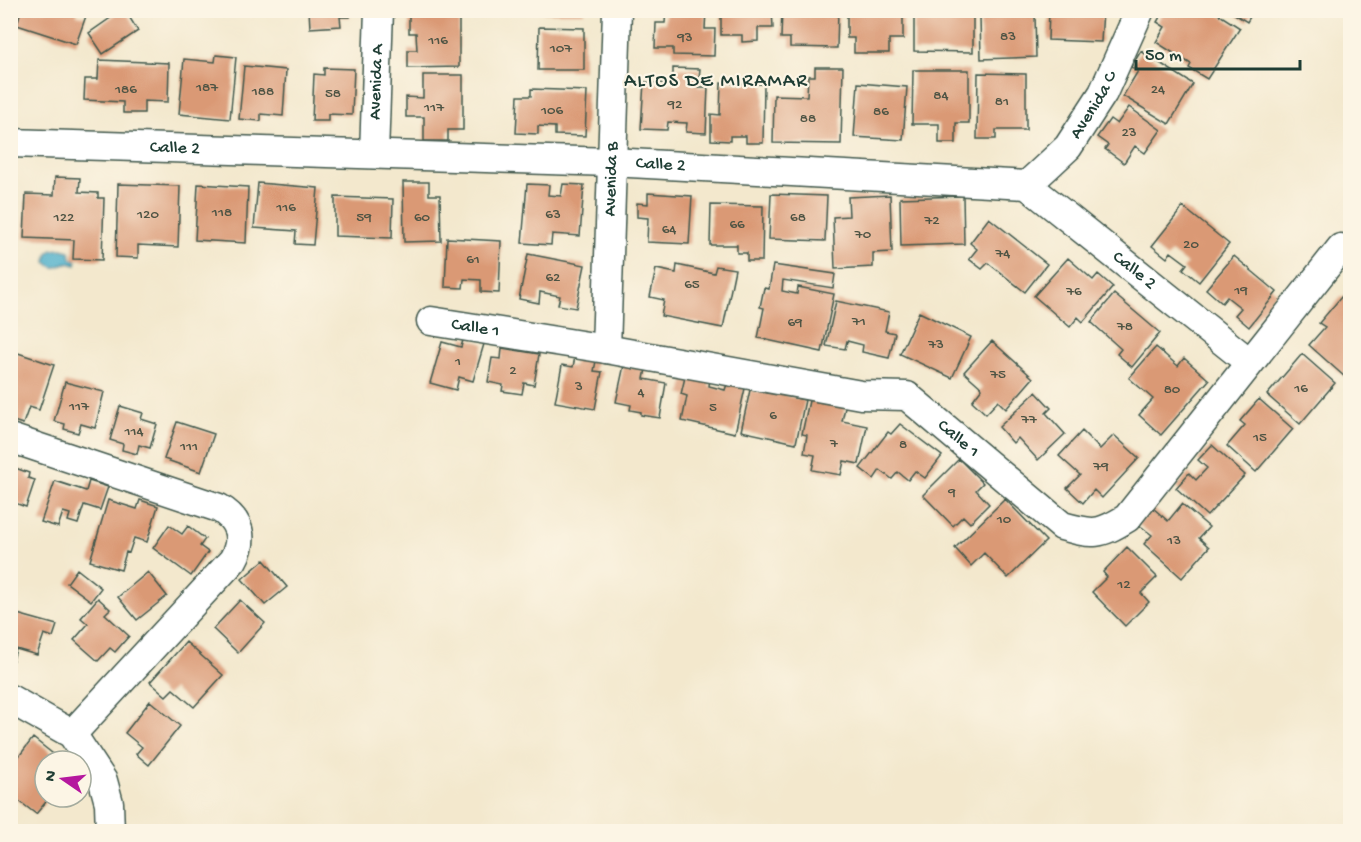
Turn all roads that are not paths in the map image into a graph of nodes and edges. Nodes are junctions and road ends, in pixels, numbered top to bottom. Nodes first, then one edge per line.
1 (379, 10) edge
2 (617, 10) edge
3 (1140, 10) edge
4 (10, 143) edge
5 (374, 154) junction
6 (611, 162) junction
7 (1027, 185) junction
8 (1341, 248) dead end
9 (431, 321) dead end
10 (606, 349) junction
11 (1249, 362) junction
12 (10, 438) edge
13 (10, 699) edge
14 (72, 734) junction
15 (110, 831) edge

1 - 5 street, Avenida A
2 - 6 street, Avenida B
3 - 7 street, Avenida C
4 - 5 street, Calle 2
5 - 6 street, Calle 2
6 - 7 street, Calle 2
6 - 10 street, Avenida B
7 - 11 street, Calle 2
8 - 11 street, Calle 1
9 - 10 street, Calle 1
10 - 11 street, Calle 1
12 - 14 street
13 - 14 street
14 - 15 street

